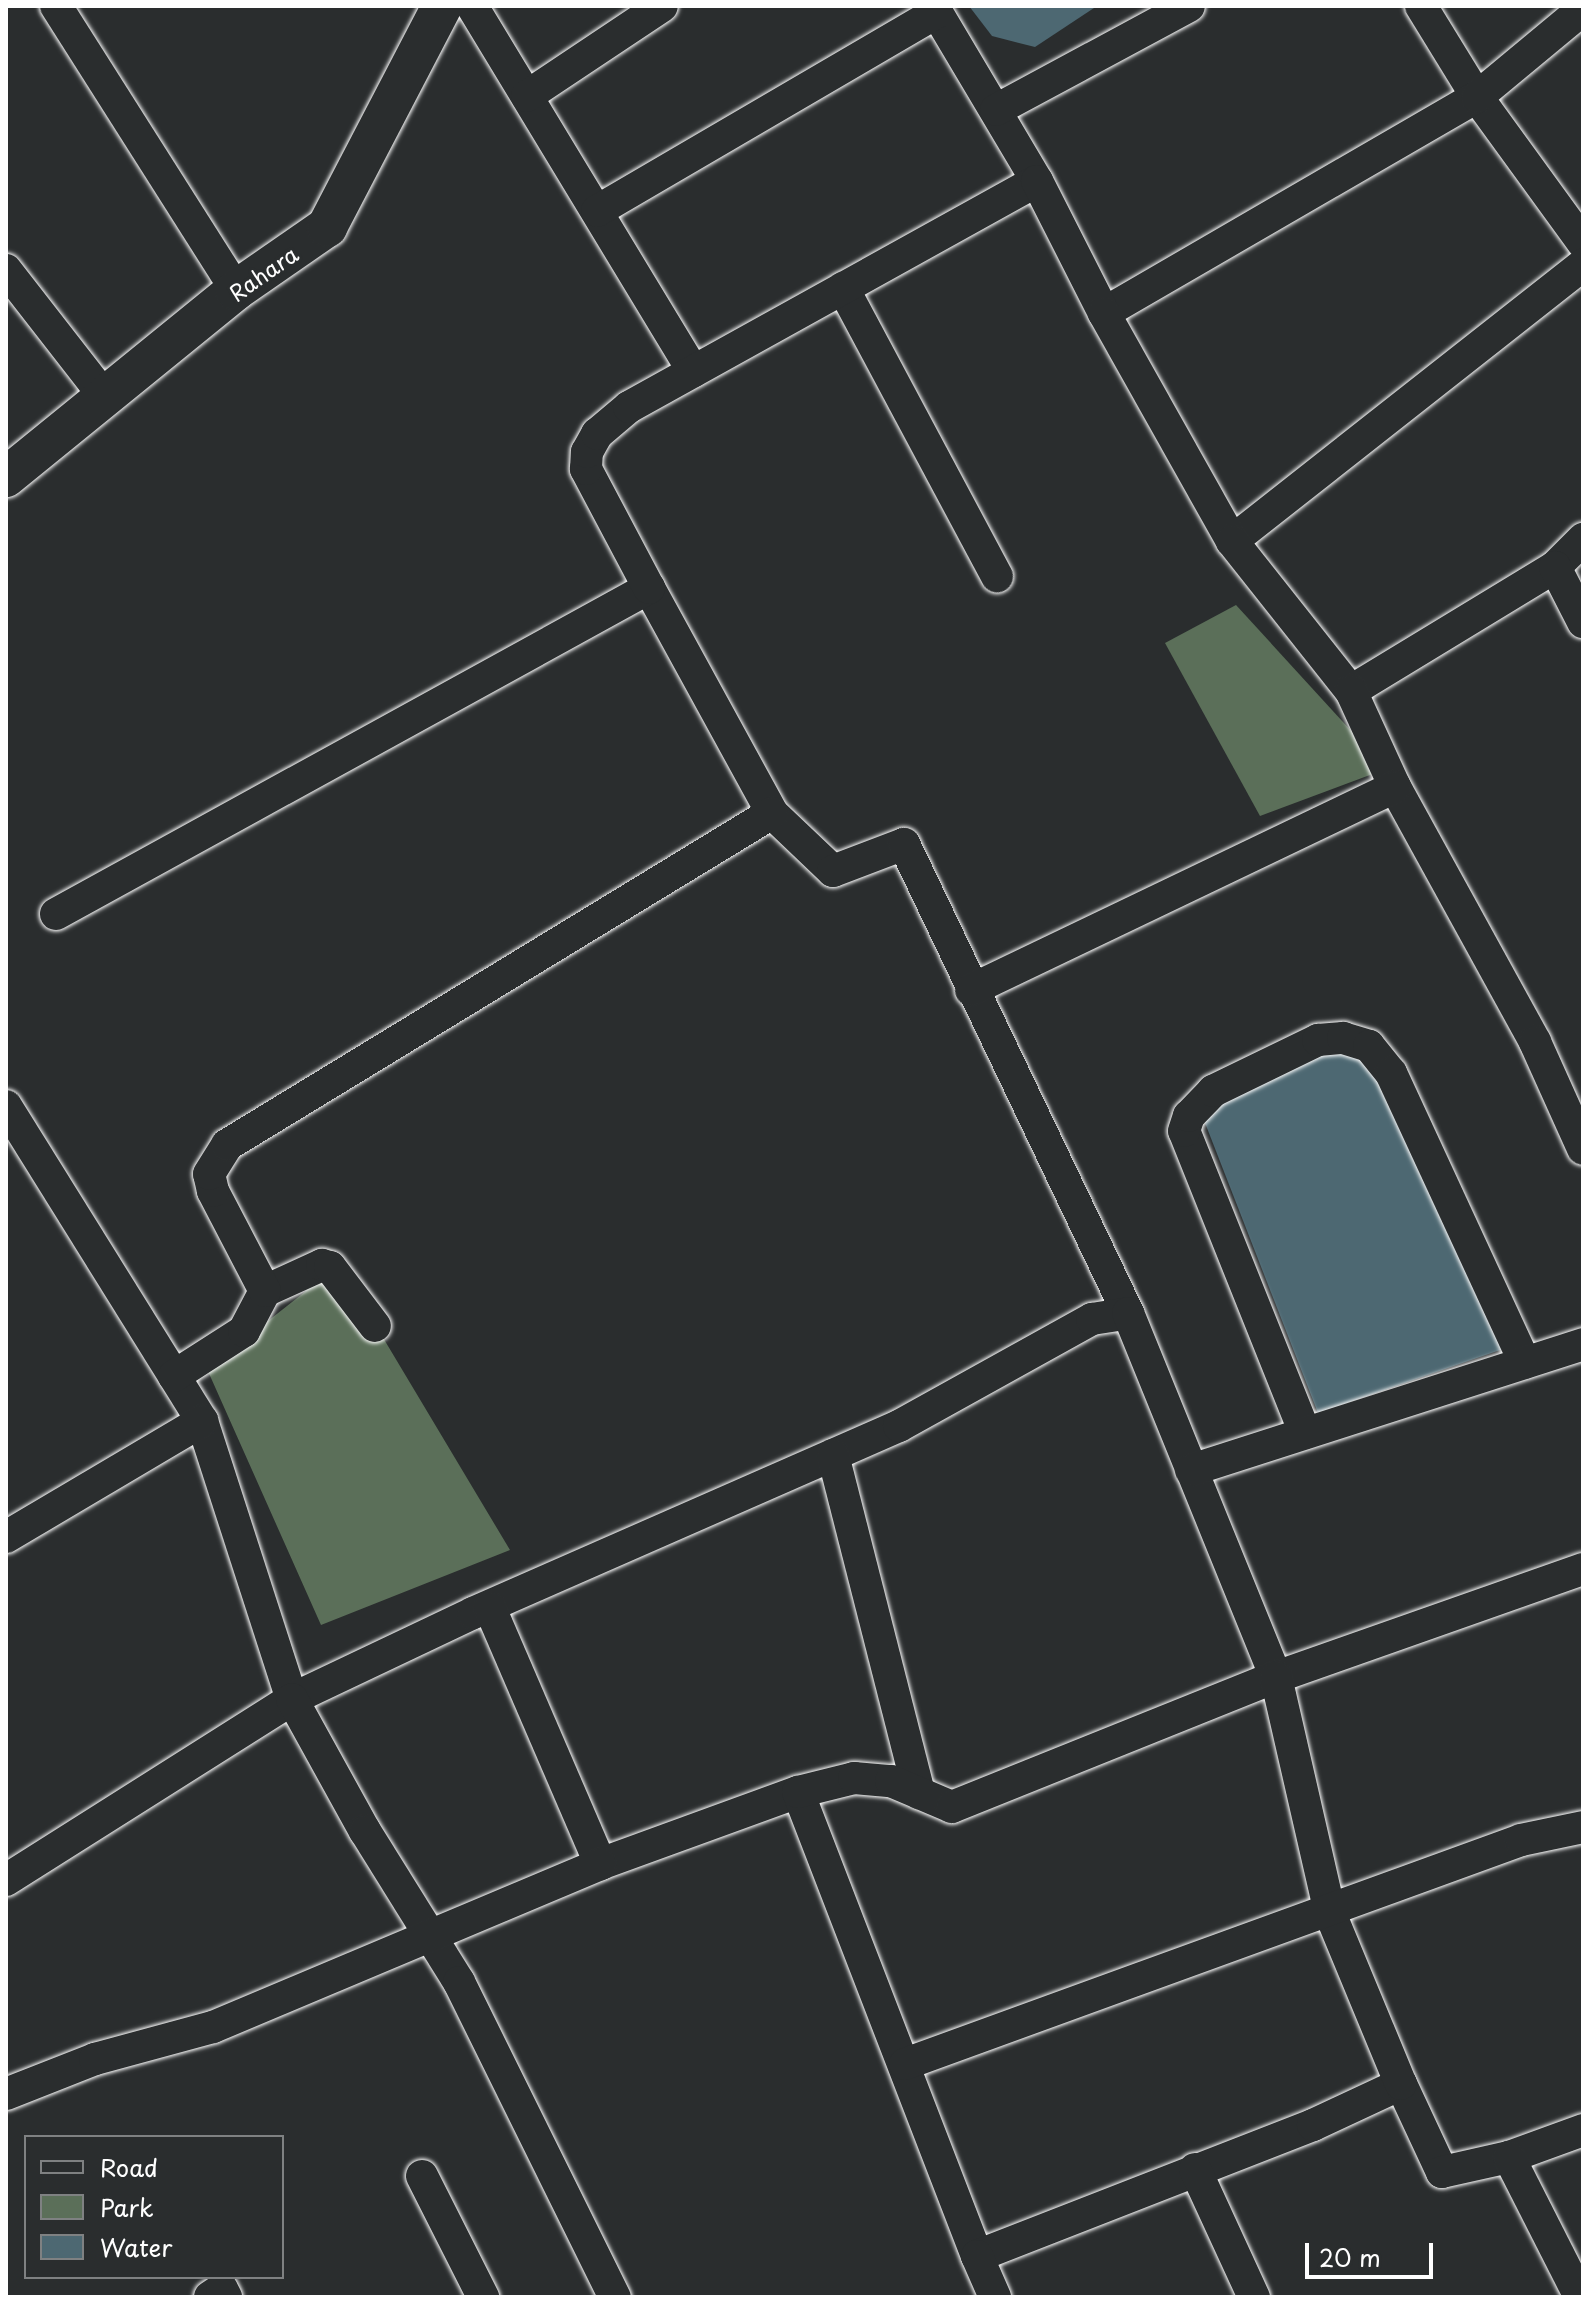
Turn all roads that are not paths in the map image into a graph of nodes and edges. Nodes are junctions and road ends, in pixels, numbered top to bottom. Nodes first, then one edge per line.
1 (56, 6) edge
2 (442, 6) edge
3 (472, 6) edge
4 (662, 6) edge
5 (1189, 6) edge
6 (1421, 6) edge
7 (935, 9) edge
8 (1583, 9) edge
9 (527, 96) junction
10 (1477, 97) junction
11 (996, 110) junction
12 (1037, 181) junction
13 (597, 211) junction
14 (1583, 243) edge
15 (1583, 265) edge
16 (6, 270) edge
17 (843, 288) junction
18 (236, 290) junction
19 (1104, 313) junction
20 (693, 371) junction
21 (105, 397) junction
22 (6, 477) edge
23 (1583, 539) edge
24 (1232, 541) junction
25 (1555, 567) junction
26 (997, 577) dead end
27 (649, 588) junction
28 (1583, 622) edge
29 (1351, 691) junction
30 (1395, 787) junction
31 (772, 813) junction
32 (56, 914) dead end
33 (971, 990) junction
34 (6, 1106) edge
35 (1583, 1149) edge
36 (265, 1291) junction
37 (1128, 1313) junction
38 (375, 1326) dead end
39 (1583, 1344) edge
40 (1525, 1363) junction
41 (174, 1376) junction
42 (202, 1421) junction
43 (1305, 1433) junction
44 (833, 1455) junction
45 (1191, 1470) junction
46 (6, 1537) edge
47 (1583, 1569) edge
48 (490, 1608) junction
49 (1276, 1677) junction
50 (292, 1699) junction
51 (798, 1792) junction
52 (919, 1793) junction
53 (1583, 1827) edge
54 (600, 1864) junction
55 (6, 1880) edge
56 (1330, 1913) junction
57 (432, 1938) junction
58 (905, 2064) junction
59 (1401, 2084) junction
60 (6, 2094) edge
61 (1583, 2130) edge
62 (1509, 2157) junction
63 (1195, 2169) junction
64 (422, 2176) dead end
65 (977, 2256) junction
66 (210, 2297) edge
67 (226, 2297) edge
68 (483, 2297) edge
69 (615, 2297) edge
70 (995, 2297) edge
71 (1254, 2297) edge
72 (1580, 2297) edge

1 - 18 street
2 - 18 street, Rahara
3 - 9 street
4 - 9 street
5 - 11 street
6 - 10 street
7 - 11 street
7 - 13 street
8 - 10 street
9 - 13 street
10 - 14 street
10 - 19 street
11 - 12 street
12 - 17 street
12 - 19 street
13 - 20 street
15 - 24 street
16 - 21 street
17 - 20 street
17 - 26 street
18 - 21 street, Rahara
19 - 24 street
20 - 27 street
21 - 22 street, Rahara
23 - 25 street
24 - 29 street
25 - 28 street
25 - 29 street
27 - 31 street
27 - 32 street
29 - 30 street
30 - 33 street
30 - 35 street
31 - 33 street
31 - 36 street
33 - 37 street
34 - 41 street
36 - 38 street
36 - 41 street
37 - 44 street
37 - 45 street
39 - 40 street
40 - 43 street
40 - 43 street
41 - 42 street
42 - 46 street
42 - 50 street
43 - 45 street
44 - 48 street
44 - 52 street
45 - 49 street
47 - 49 street
48 - 50 street
48 - 54 street
49 - 52 street
49 - 56 street
50 - 55 street
50 - 57 street
51 - 52 street
51 - 54 street
51 - 58 street
53 - 56 street
54 - 57 street
56 - 58 street
56 - 59 street
57 - 60 street
57 - 69 street
58 - 65 street
59 - 62 street
59 - 63 street
61 - 62 street
62 - 72 street
63 - 65 street
63 - 71 street
64 - 68 street
65 - 70 street
66 - 67 street

